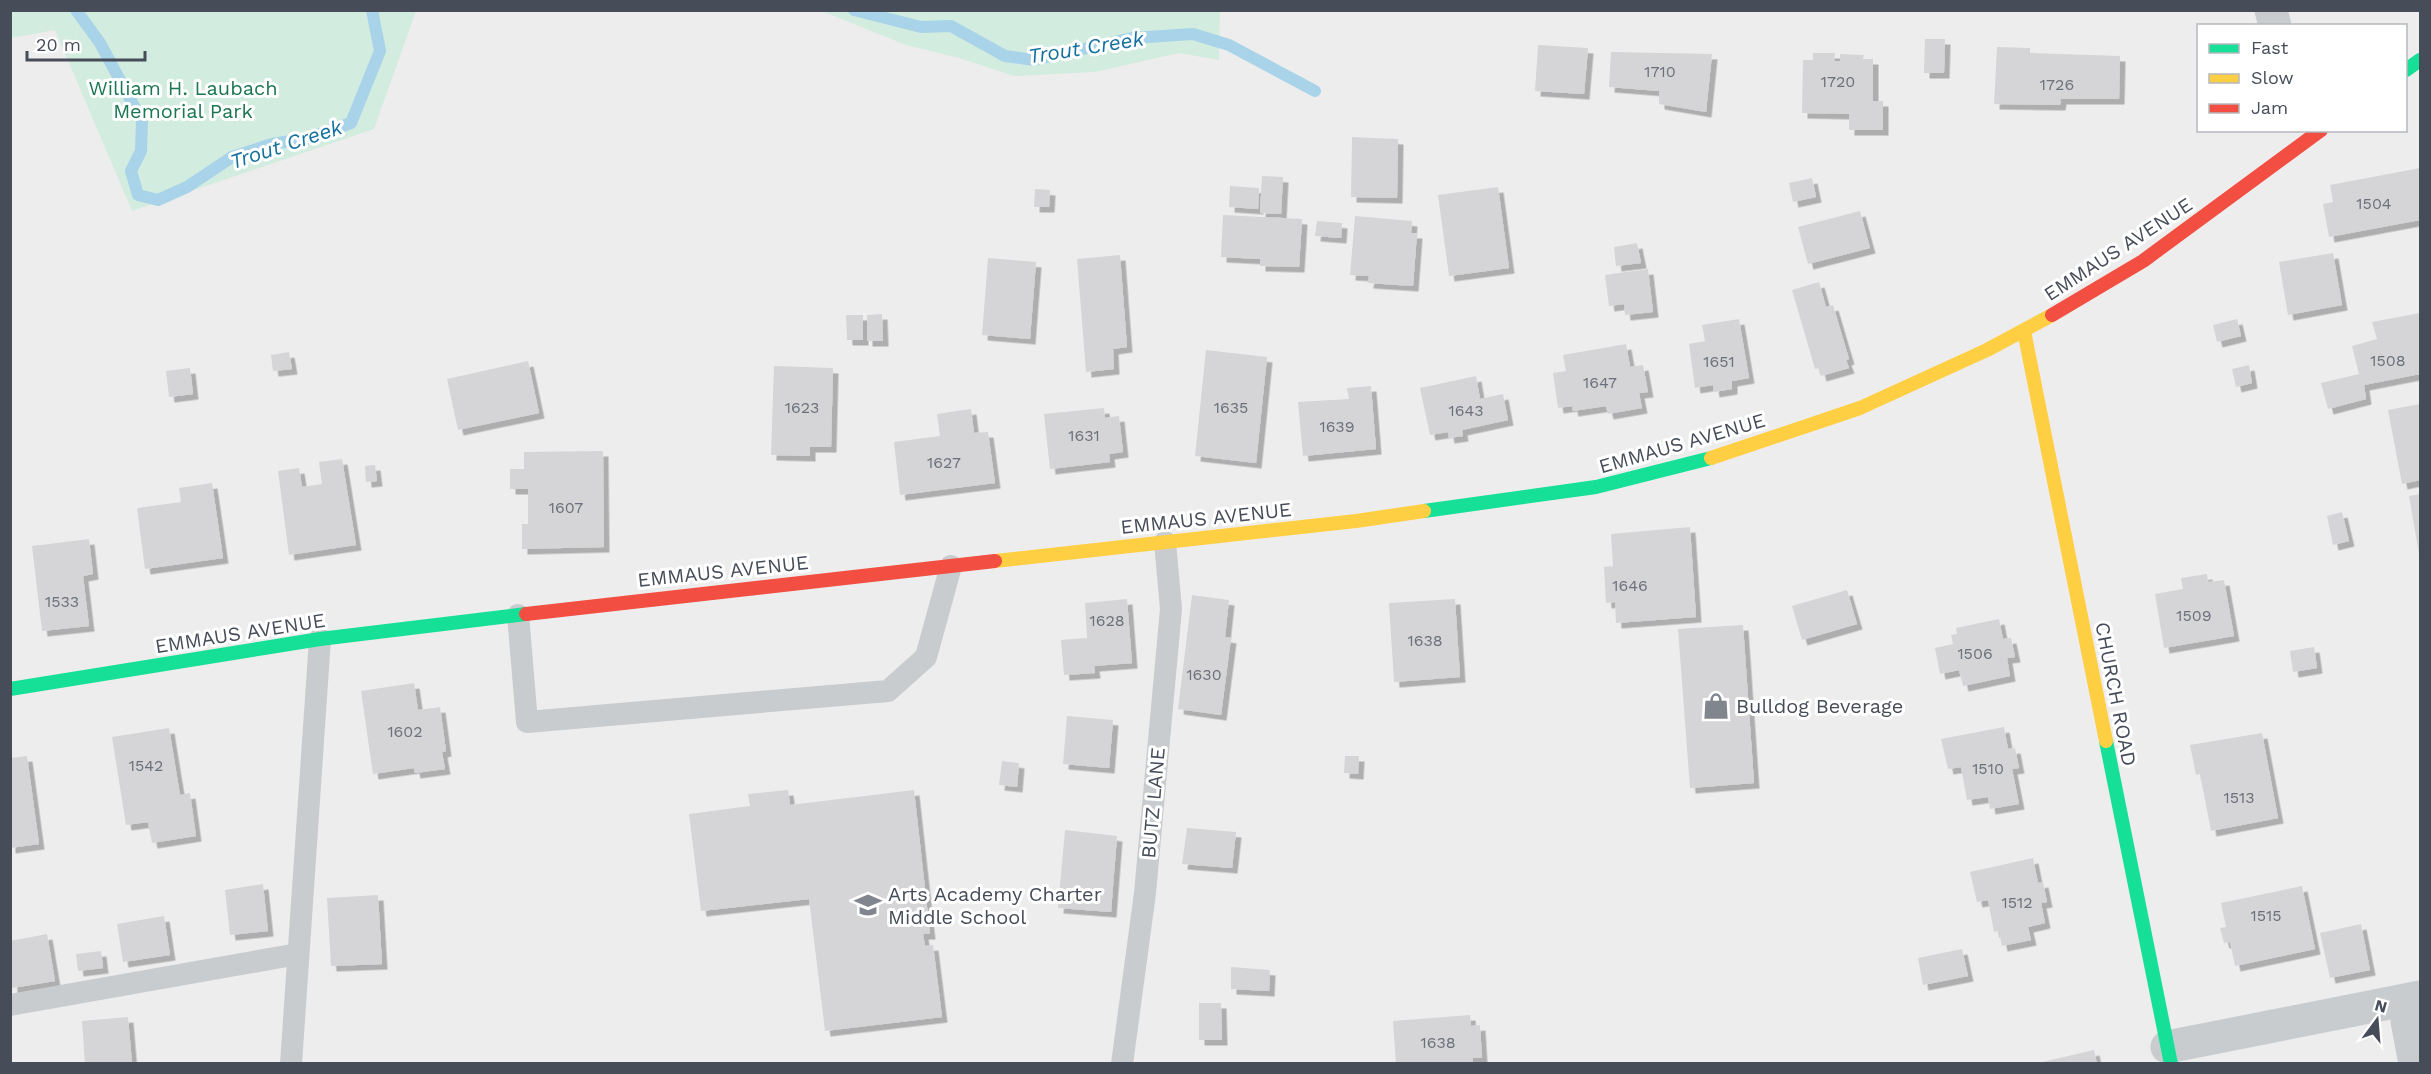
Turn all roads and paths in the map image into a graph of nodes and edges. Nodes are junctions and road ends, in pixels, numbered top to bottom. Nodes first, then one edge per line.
1 (2421, 60) edge
2 (2407, 69) edge
3 (2312, 134) edge
4 (2024, 331) junction
5 (1165, 542) junction
6 (951, 566) junction
7 (518, 615) junction
8 (320, 639) junction
9 (10, 689) edge
10 (298, 954) junction
11 (2416, 998) edge
12 (10, 1005) edge
13 (2169, 1055) edge
14 (291, 1064) edge
15 (1122, 1064) edge
16 (2415, 1064) edge

1 - 2 main road
3 - 4 main road, EMMAUS AVENUE
4 - 5 main road, EMMAUS AVENUE
4 - 13 main road, CHURCH ROAD
5 - 6 main road, EMMAUS AVENUE
5 - 15 lane, BUTZ LANE
6 - 7 main road, EMMAUS AVENUE
6 - 7 lane
7 - 8 main road, EMMAUS AVENUE
8 - 9 main road, EMMAUS AVENUE
8 - 10 lane
10 - 12 lane
10 - 14 lane
11 - 13 street
11 - 16 street

